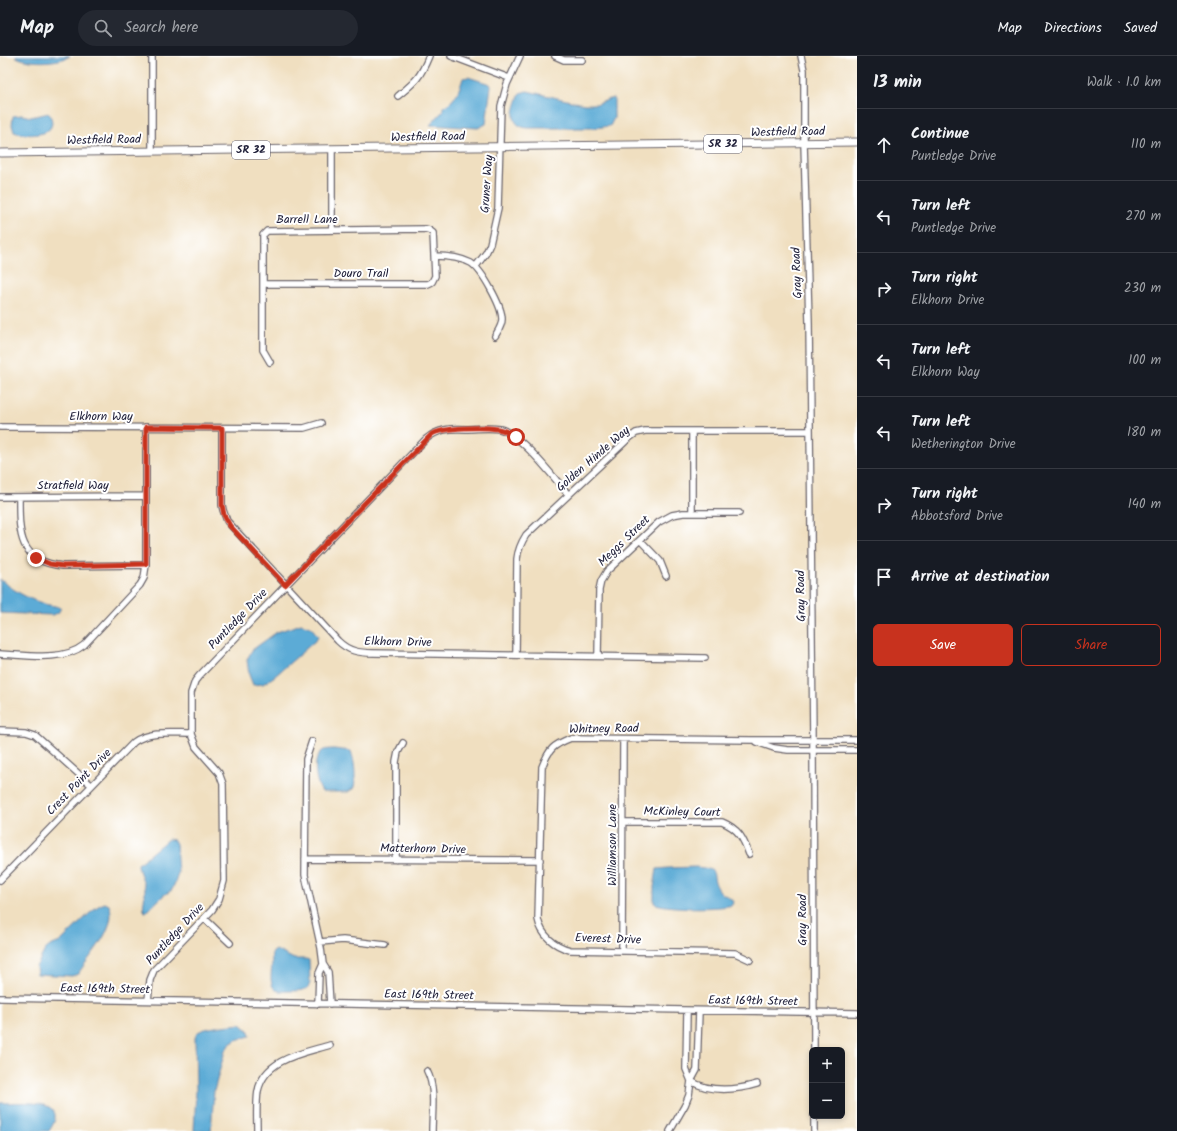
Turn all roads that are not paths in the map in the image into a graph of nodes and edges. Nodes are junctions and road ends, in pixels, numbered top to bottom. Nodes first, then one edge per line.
1 (152, 56) edge
2 (429, 56) edge
3 (451, 56) edge
4 (520, 56) edge
5 (555, 56) edge
6 (801, 56) edge
7 (582, 60) dead end
8 (509, 78) junction
9 (398, 96) dead end
10 (857, 142) edge
11 (804, 143) junction
12 (501, 147) junction
13 (332, 149) junction
14 (152, 151) junction
15 (0, 153) edge
16 (332, 230) junction
17 (435, 256) junction
18 (476, 266) junction
19 (263, 284) junction
20 (495, 336) dead end
21 (270, 362) dead end
22 (321, 424) dead end
23 (0, 427) edge
24 (146, 427) junction
25 (222, 428) junction
26 (692, 431) junction
27 (810, 431) junction
28 (568, 494) junction
29 (146, 496) junction
30 (0, 497) edge
31 (19, 497) junction
32 (692, 512) junction
33 (739, 513) dead end
34 (640, 540) junction
35 (146, 564) junction
36 (666, 576) dead end
37 (285, 585) junction
38 (0, 654) edge
39 (516, 655) junction
40 (598, 656) junction
41 (705, 658) dead end
42 (0, 731) edge
43 (191, 734) junction
44 (624, 739) junction
45 (751, 740) junction
46 (813, 740) junction
47 (857, 740) edge
48 (312, 741) dead end
49 (403, 743) dead end
50 (813, 750) junction
51 (857, 750) edge
52 (90, 785) junction
53 (623, 822) junction
54 (749, 854) dead end
55 (305, 859) junction
56 (396, 860) junction
57 (540, 860) junction
58 (0, 880) edge
59 (204, 918) junction
60 (320, 942) junction
61 (230, 943) dead end
62 (385, 945) dead end
63 (622, 951) junction
64 (750, 960) dead end
65 (322, 964) junction
66 (0, 998) edge
67 (148, 1001) junction
68 (318, 1004) junction
69 (330, 1004) junction
70 (687, 1011) junction
71 (699, 1011) junction
72 (814, 1013) junction
73 (857, 1013) edge
74 (330, 1045) dead end
75 (814, 1047) edge
76 (427, 1071) dead end
77 (692, 1081) junction
78 (757, 1084) dead end
79 (814, 1119) edge
80 (257, 1131) edge
81 (432, 1131) edge
82 (670, 1131) edge
83 (814, 1131) edge

1 - 14 street
2 - 9 street
3 - 8 street
4 - 8 street, Gruner Way
5 - 7 street
6 - 11 street, Gray Road
8 - 12 street, Gruner Way
10 - 11 main road, Westfield Road / SR 32
11 - 12 main road, Westfield Road / SR 32
11 - 27 street, Gray Road
12 - 13 main road, Westfield Road / SR 32
12 - 18 street, Gruner Way
13 - 14 main road, Westfield Road / SR 32
13 - 16 street
14 - 15 main road, Westfield Road / SR 32
16 - 17 street, Barrell Lane
16 - 19 street, Barrell Lane
17 - 18 street
17 - 19 street, Douro Trail
18 - 20 street
19 - 21 street, Barrell Lane
22 - 25 street, Elkhorn Way
23 - 24 street, Elkhorn Way
24 - 25 street, Elkhorn Way
24 - 29 street
25 - 37 street, Elkhorn Drive
26 - 27 street, Golden Hinde Way
26 - 28 street, Golden Hinde Way
26 - 32 street
27 - 46 street, Gray Road
28 - 37 street, Puntledge Drive
28 - 39 street, Golden Hinde Way
29 - 31 street, Stratfield Way
29 - 35 street
30 - 31 street, Stratfield Way
31 - 35 street
32 - 33 street, Meggs Street
32 - 34 street, Meggs Street
34 - 36 street
34 - 40 street, Meggs Street
35 - 38 street
37 - 39 street, Elkhorn Drive
37 - 43 street, Puntledge Drive
39 - 40 street, Elkhorn Drive
40 - 41 street, Elkhorn Drive
42 - 52 street
43 - 52 street, Crest Point Drive
43 - 59 street, Puntledge Drive
44 - 45 street, Whitney Road
44 - 53 street, Williamson Lane
44 - 57 street, Whitney Road
45 - 46 street, Whitney Road
45 - 50 street, Whitney Road
46 - 47 street, Whitney Road
46 - 50 street, Gray Road
48 - 55 street
49 - 56 street
50 - 51 street, Whitney Road
50 - 72 street, Gray Road
52 - 58 street, Crest Point Drive
53 - 54 street, McKinley Court
53 - 63 street, Williamson Lane
55 - 56 street, Matterhorn Drive
55 - 60 street
56 - 57 street, Matterhorn Drive
57 - 63 street, Everest Drive
59 - 61 street
59 - 67 street, Puntledge Drive
60 - 62 street
60 - 65 street
63 - 64 street, Everest Drive
65 - 68 street
65 - 69 street
66 - 67 street, East 169th Street
67 - 68 street, East 169th Street
68 - 69 street, East 169th Street
69 - 70 street, East 169th Street
70 - 71 street, East 169th Street
70 - 77 street
71 - 72 street, East 169th Street
71 - 77 street
72 - 73 street, East 169th Street
72 - 75 street, Gray Road
74 - 80 street
76 - 81 street
77 - 78 street
77 - 82 street
79 - 83 street

